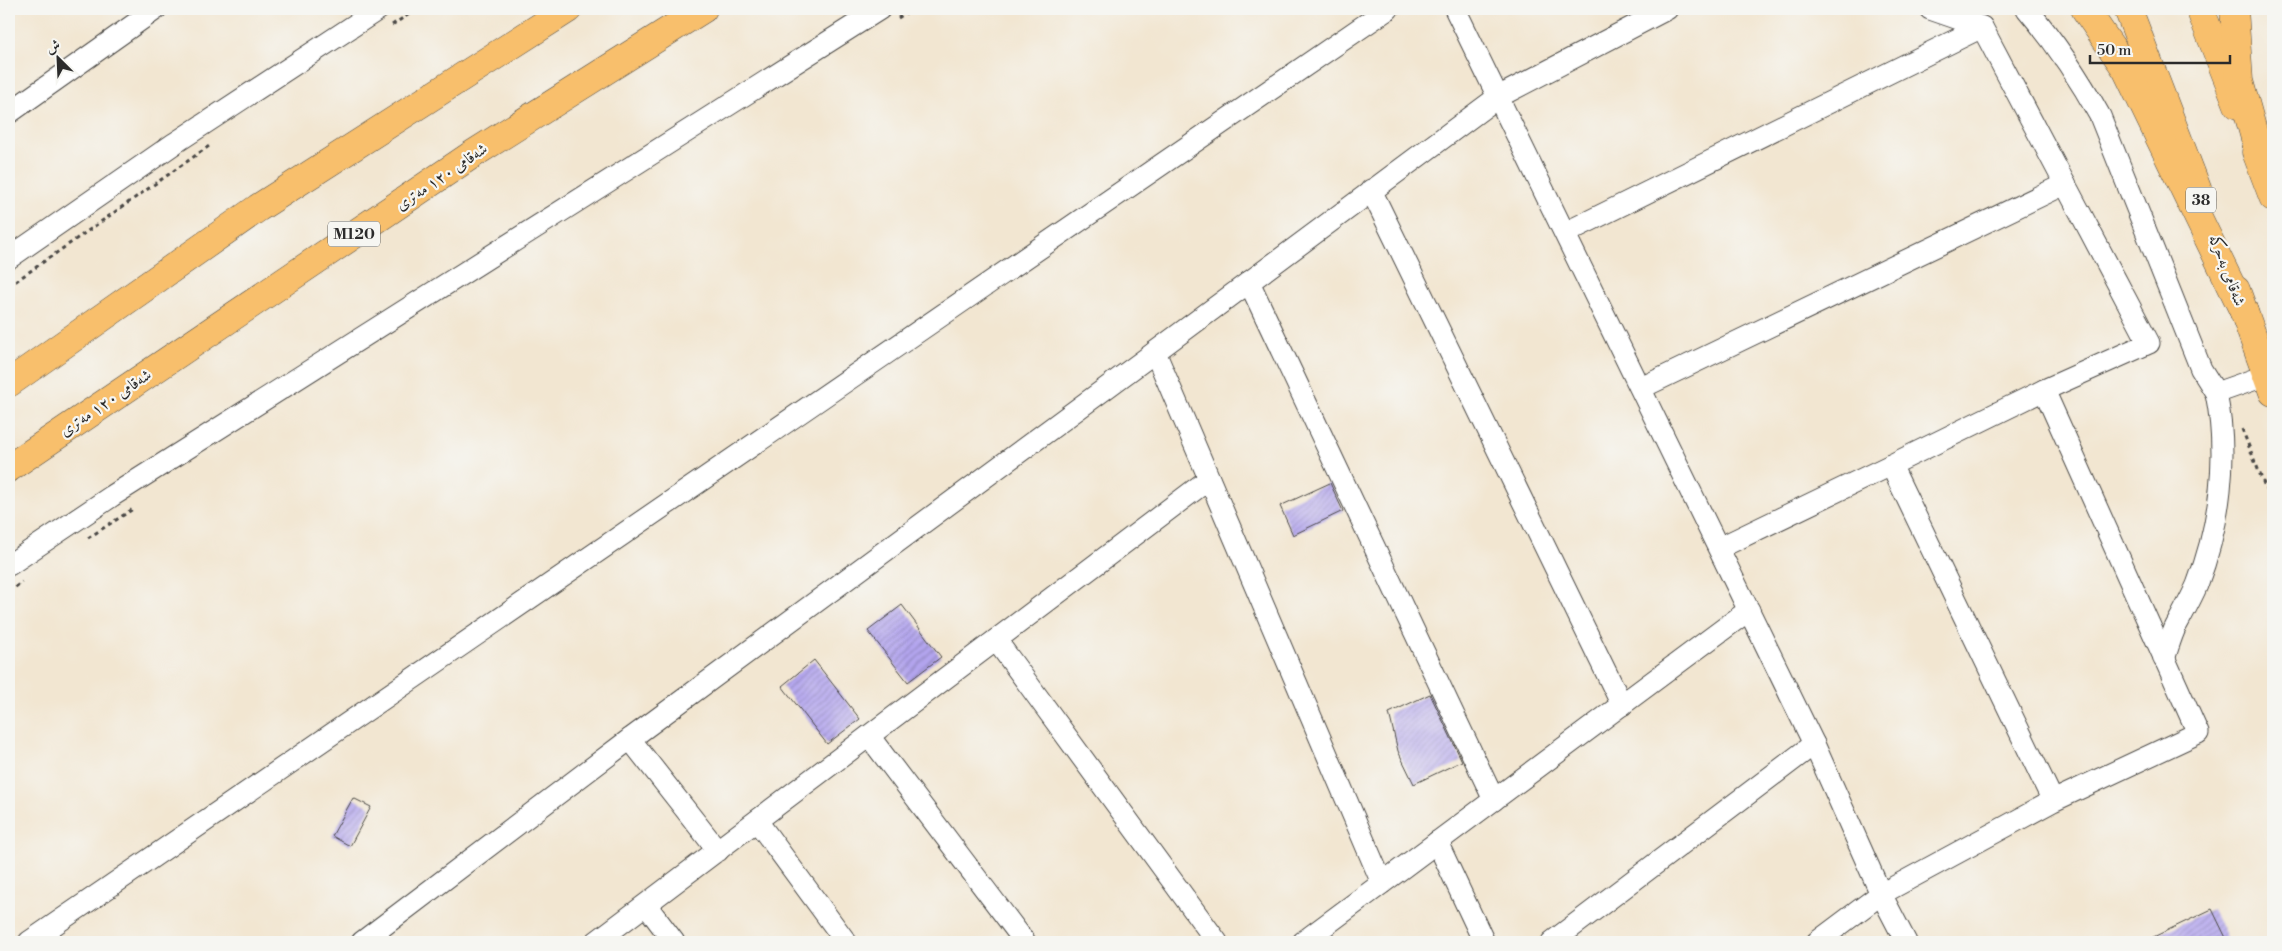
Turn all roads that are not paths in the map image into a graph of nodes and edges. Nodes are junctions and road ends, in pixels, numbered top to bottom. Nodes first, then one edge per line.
1 (156, 9) edge
2 (379, 9) edge
3 (568, 9) edge
4 (704, 9) edge
5 (880, 9) edge
6 (1388, 9) edge
7 (1455, 9) edge
8 (1667, 9) edge
9 (1930, 9) edge
10 (2027, 9) edge
11 (2084, 9) edge
12 (2128, 9) edge
13 (2200, 9) edge
14 (2234, 9) edge
15 (1982, 27) junction
16 (1498, 97) junction
17 (9, 113) edge
18 (2065, 184) junction
19 (2269, 186) edge
20 (1371, 190) junction
21 (1565, 233) junction
22 (9, 258) edge
23 (1249, 282) junction
24 (2244, 312) junction
25 (1154, 352) junction
26 (9, 383) edge
27 (2270, 384) edge
28 (1641, 388) junction
29 (2044, 390) junction
30 (2216, 393) junction
31 (1891, 465) junction
32 (9, 468) edge
33 (1209, 480) junction
34 (1719, 548) junction
35 (9, 565) edge
36 (1749, 610) junction
37 (996, 640) junction
38 (2164, 659) junction
39 (1622, 705) junction
40 (869, 736) junction
41 (630, 739) junction
42 (1814, 744) junction
43 (1494, 800) junction
44 (2053, 801) junction
45 (757, 821) junction
46 (1437, 842) junction
47 (718, 851) junction
48 (1382, 883) junction
49 (1881, 894) junction
50 (646, 905) junction
51 (29, 942) edge
52 (362, 942) edge
53 (596, 942) edge
54 (674, 942) edge
55 (846, 942) edge
56 (1025, 942) edge
57 (1217, 942) edge
58 (1303, 942) edge
59 (1484, 942) edge
60 (1552, 942) edge
61 (1817, 942) edge
62 (1906, 942) edge

1 - 17 street
2 - 22 street
3 - 26 main road
4 - 32 main road, شەقامی ١٢٠ مەتری / M120
5 - 35 street
6 - 51 street
7 - 16 street
8 - 16 street
9 - 15 street
10 - 30 street
11 - 24 main road
12 - 24 main road, شەقامی بەحرکە / 38
13 - 19 main road
14 - 19 main road
15 - 18 street
15 - 21 street
16 - 20 street
16 - 21 street
18 - 28 street
18 - 29 street
20 - 23 street
20 - 39 street
21 - 28 street
23 - 25 street
23 - 43 street
24 - 27 main road, شەقامی بەحرکە / 38
25 - 33 street
25 - 41 street
27 - 30 street
28 - 34 street
29 - 31 street
29 - 38 street
30 - 38 street
31 - 34 street
31 - 44 street
33 - 37 street
33 - 48 street
34 - 36 street
36 - 39 street
36 - 42 street
37 - 40 street
37 - 57 street
38 - 44 street
39 - 43 street
40 - 45 street
40 - 56 street
41 - 47 street
41 - 52 street
42 - 49 street
42 - 60 street
43 - 46 street
44 - 49 street
45 - 47 street
45 - 55 street
46 - 48 street
46 - 59 street
47 - 50 street
48 - 58 street
49 - 61 street
49 - 62 street
50 - 53 street
50 - 54 street

